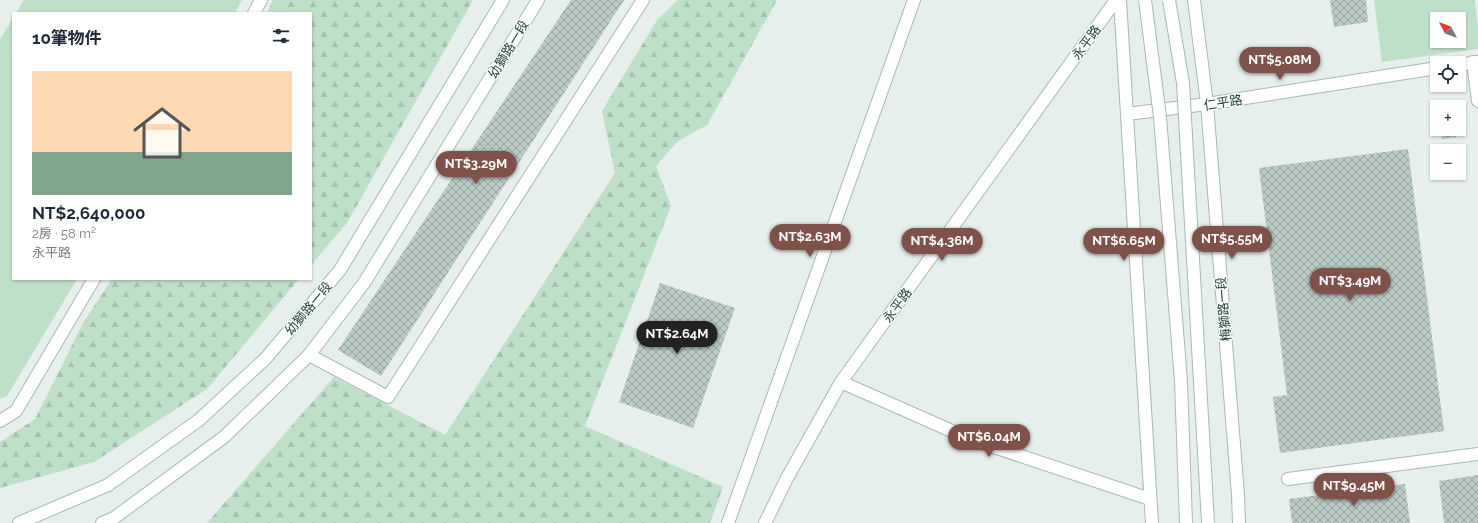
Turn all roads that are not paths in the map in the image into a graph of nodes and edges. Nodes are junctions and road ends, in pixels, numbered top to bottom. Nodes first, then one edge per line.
1 (261, 0) edge
2 (503, 0) edge
3 (538, 0) edge
4 (644, 0) edge
5 (914, 0) edge
6 (1116, 0) edge
7 (1120, 0) edge
8 (1145, 0) edge
9 (1169, 0) edge
10 (1194, 0) edge
11 (255, 12) edge
12 (1475, 62) edge
13 (1430, 69) edge
14 (1478, 100) edge
15 (1207, 104) junction
16 (1127, 114) junction
17 (93, 280) edge
18 (309, 355) junction
19 (841, 382) junction
20 (0, 421) edge
21 (1478, 454) edge
22 (1288, 479) dead end
23 (1150, 499) junction
24 (19, 523) edge
25 (102, 523) edge
26 (728, 523) edge
27 (765, 523) edge
28 (1152, 523) edge
29 (1186, 523) edge
30 (1208, 523) edge
31 (1239, 523) edge

1 - 11 street
2 - 24 street, 幼獅路一段
3 - 18 street, 幼獅路一段
4 - 18 street
5 - 26 street
6 - 19 street, 永平路
7 - 16 street
8 - 29 street, bridge
9 - 30 street, 梅獅路一段, bridge
10 - 15 street, 梅獅路一段
12 - 14 street
13 - 15 street, 仁平路
15 - 16 street, 仁平路
15 - 31 street, 梅獅路一段
16 - 23 street
17 - 20 street
18 - 25 street, 幼獅路一段
19 - 23 street
19 - 27 street, 永平路
21 - 22 street
23 - 28 street

